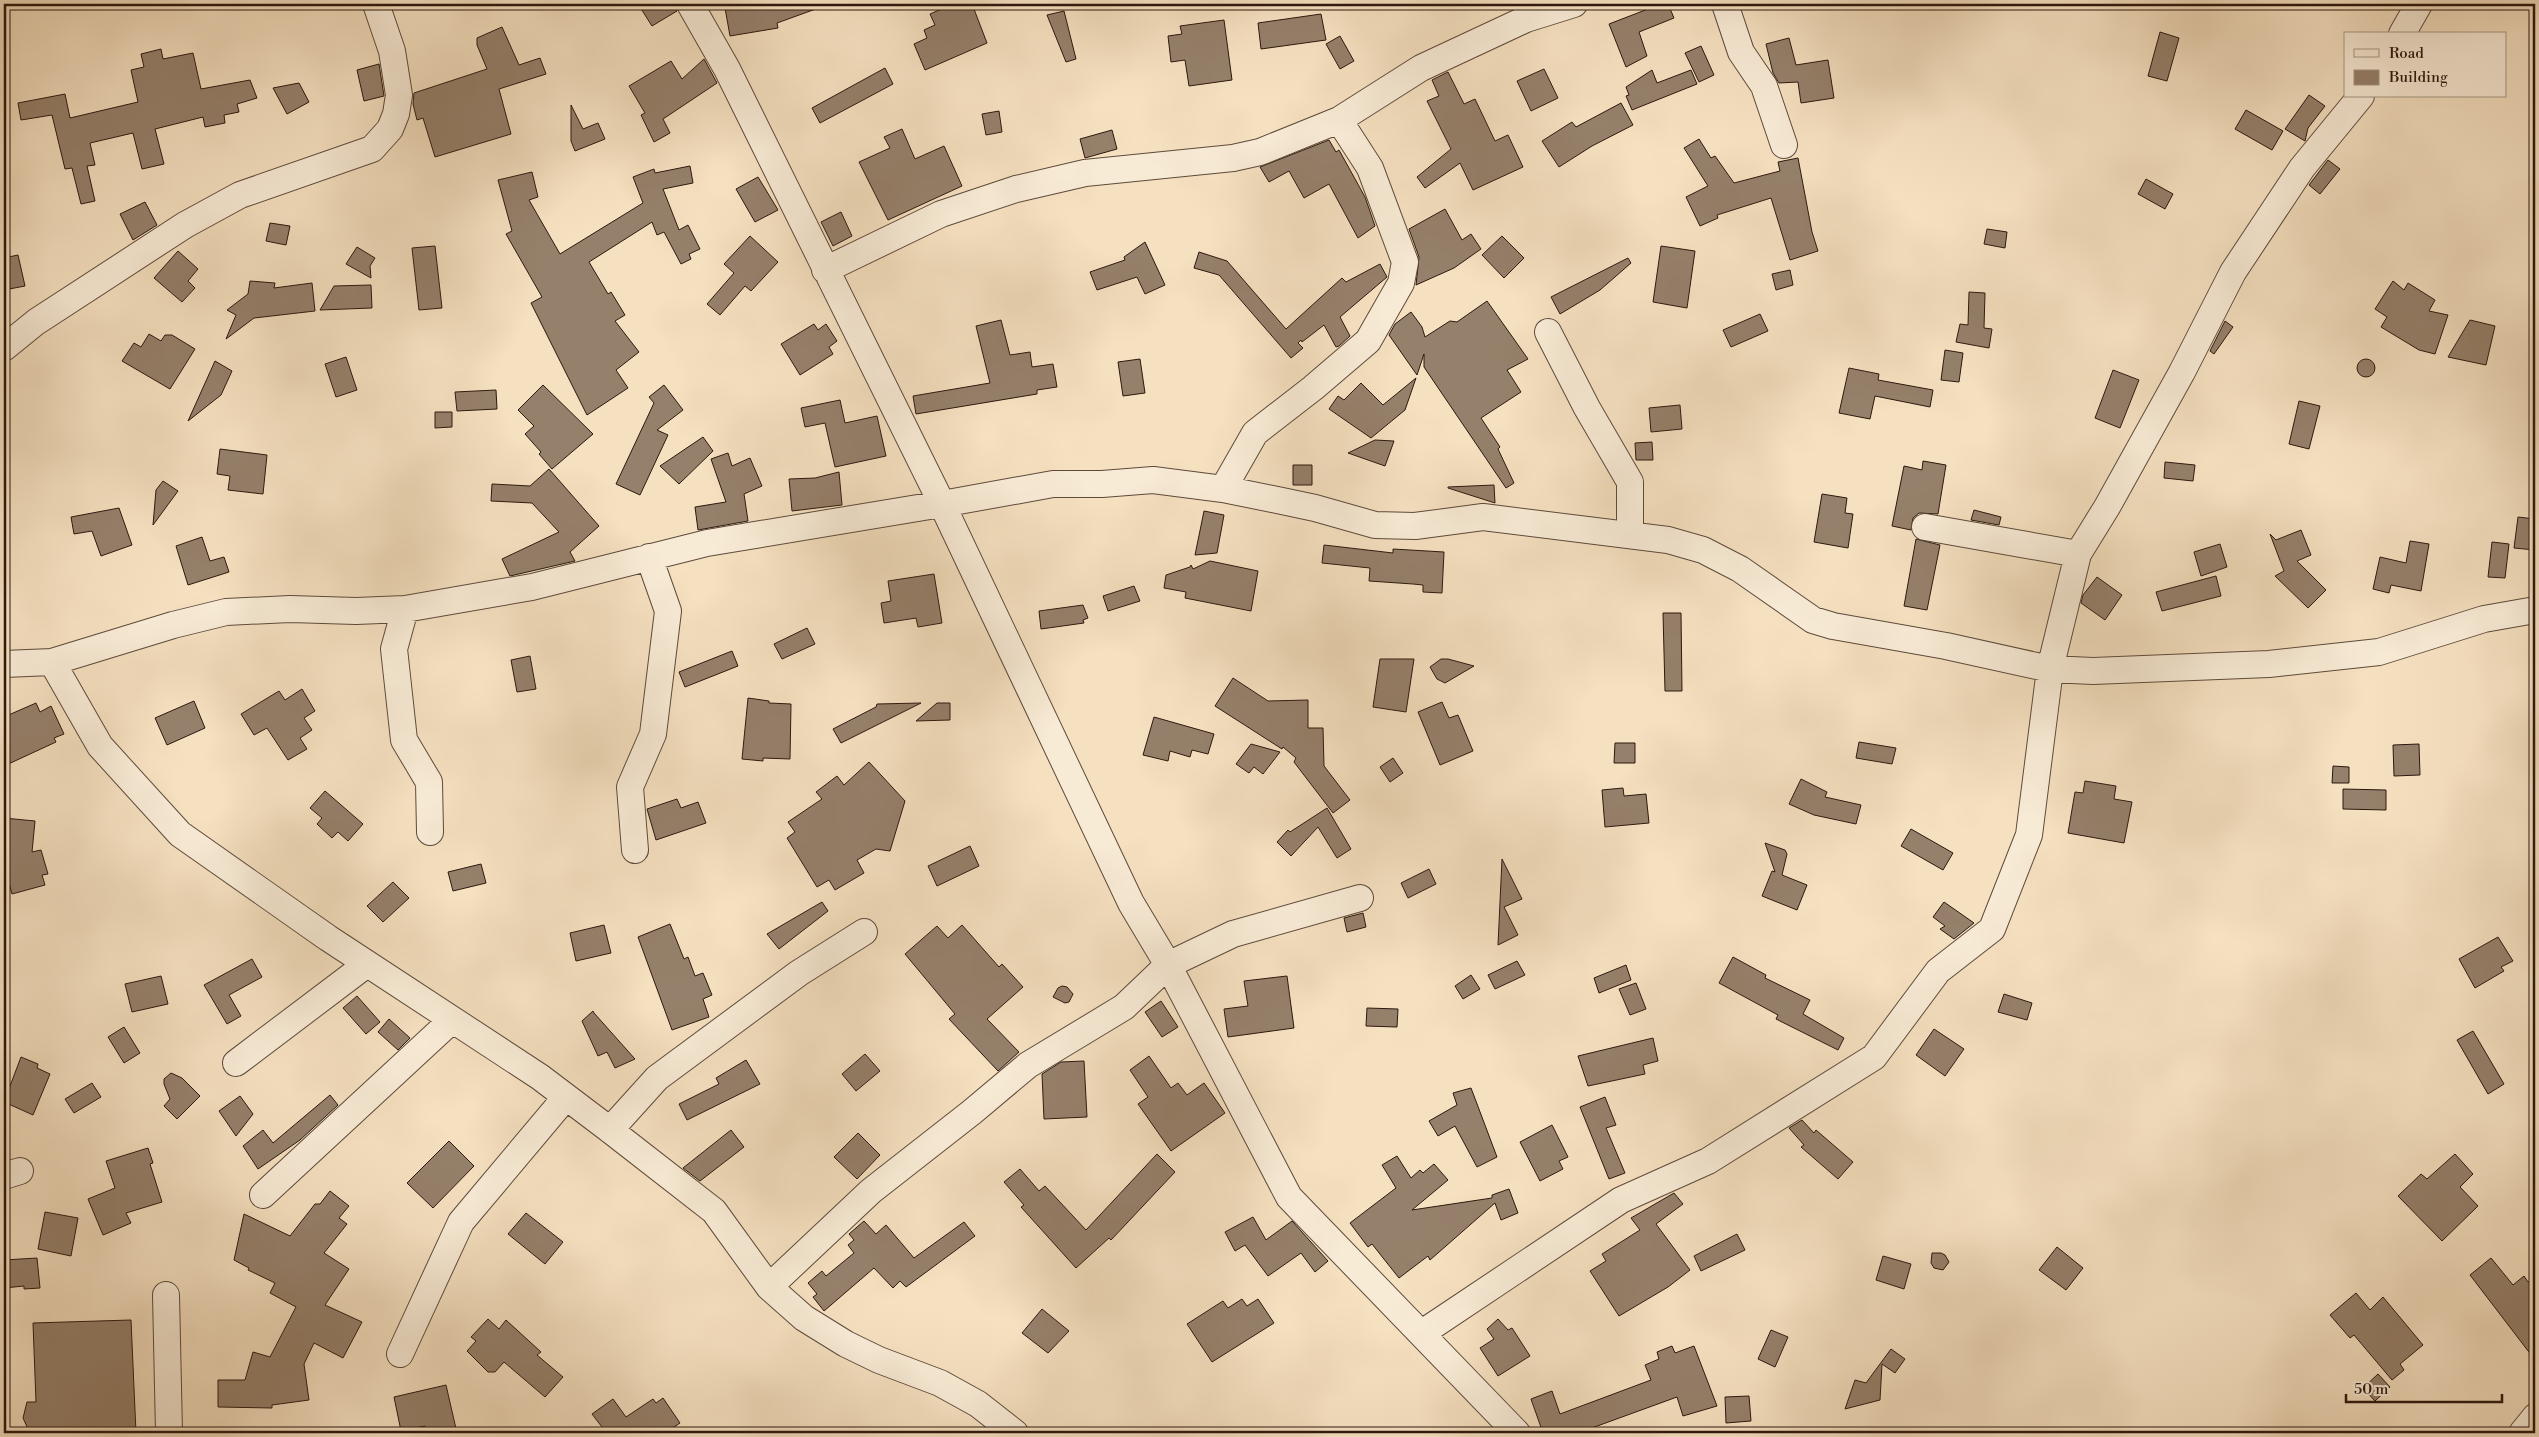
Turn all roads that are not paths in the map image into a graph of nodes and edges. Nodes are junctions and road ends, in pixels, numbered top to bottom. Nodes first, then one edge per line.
1 (376, 4) edge
2 (690, 4) edge
3 (1574, 4) edge
4 (1725, 4) edge
5 (2419, 4) edge
6 (1525, 12) edge
7 (2403, 32) edge
8 (2359, 98) edge
9 (1338, 120) junction
10 (1784, 145) dead end
11 (825, 270) junction
12 (1548, 332) dead end
13 (4, 348) edge
14 (1222, 489) junction
15 (942, 504) junction
16 (1925, 527) dead end
17 (1630, 535) junction
18 (2078, 554) junction
19 (649, 557) junction
20 (405, 609) junction
21 (2535, 610) edge
22 (52, 662) junction
23 (4, 664) edge
24 (2050, 669) junction
25 (430, 832) dead end
26 (635, 850) dead end
27 (1360, 898) dead end
28 (864, 932) dead end
29 (367, 964) junction
30 (1168, 965) junction
31 (452, 1020) junction
32 (236, 1063) dead end
33 (566, 1097) junction
34 (610, 1130) junction
35 (263, 1195) dead end
36 (770, 1287) junction
37 (166, 1295) dead end
38 (1422, 1333) junction
39 (400, 1354) dead end
40 (2535, 1417) edge
41 (169, 1433) edge
42 (1015, 1433) edge
43 (1516, 1433) edge
44 (2522, 1433) edge

1 - 13 street
2 - 11 street
3 - 6 street
4 - 10 street
5 - 7 street
6 - 9 street
8 - 18 street
9 - 11 street
9 - 14 street
11 - 15 street
12 - 17 street
14 - 15 street
14 - 17 street
15 - 19 street
15 - 30 street
16 - 18 street
17 - 24 street
18 - 24 street
19 - 20 street
19 - 26 street
20 - 22 street
20 - 25 street
21 - 24 street
22 - 23 street
22 - 29 street
24 - 38 street
27 - 30 street
28 - 34 street
29 - 31 street
29 - 32 street
30 - 36 street
30 - 38 street
31 - 33 street
31 - 35 street
33 - 34 street
33 - 39 street
34 - 36 street
36 - 42 street
37 - 41 street
38 - 43 street
40 - 44 street

